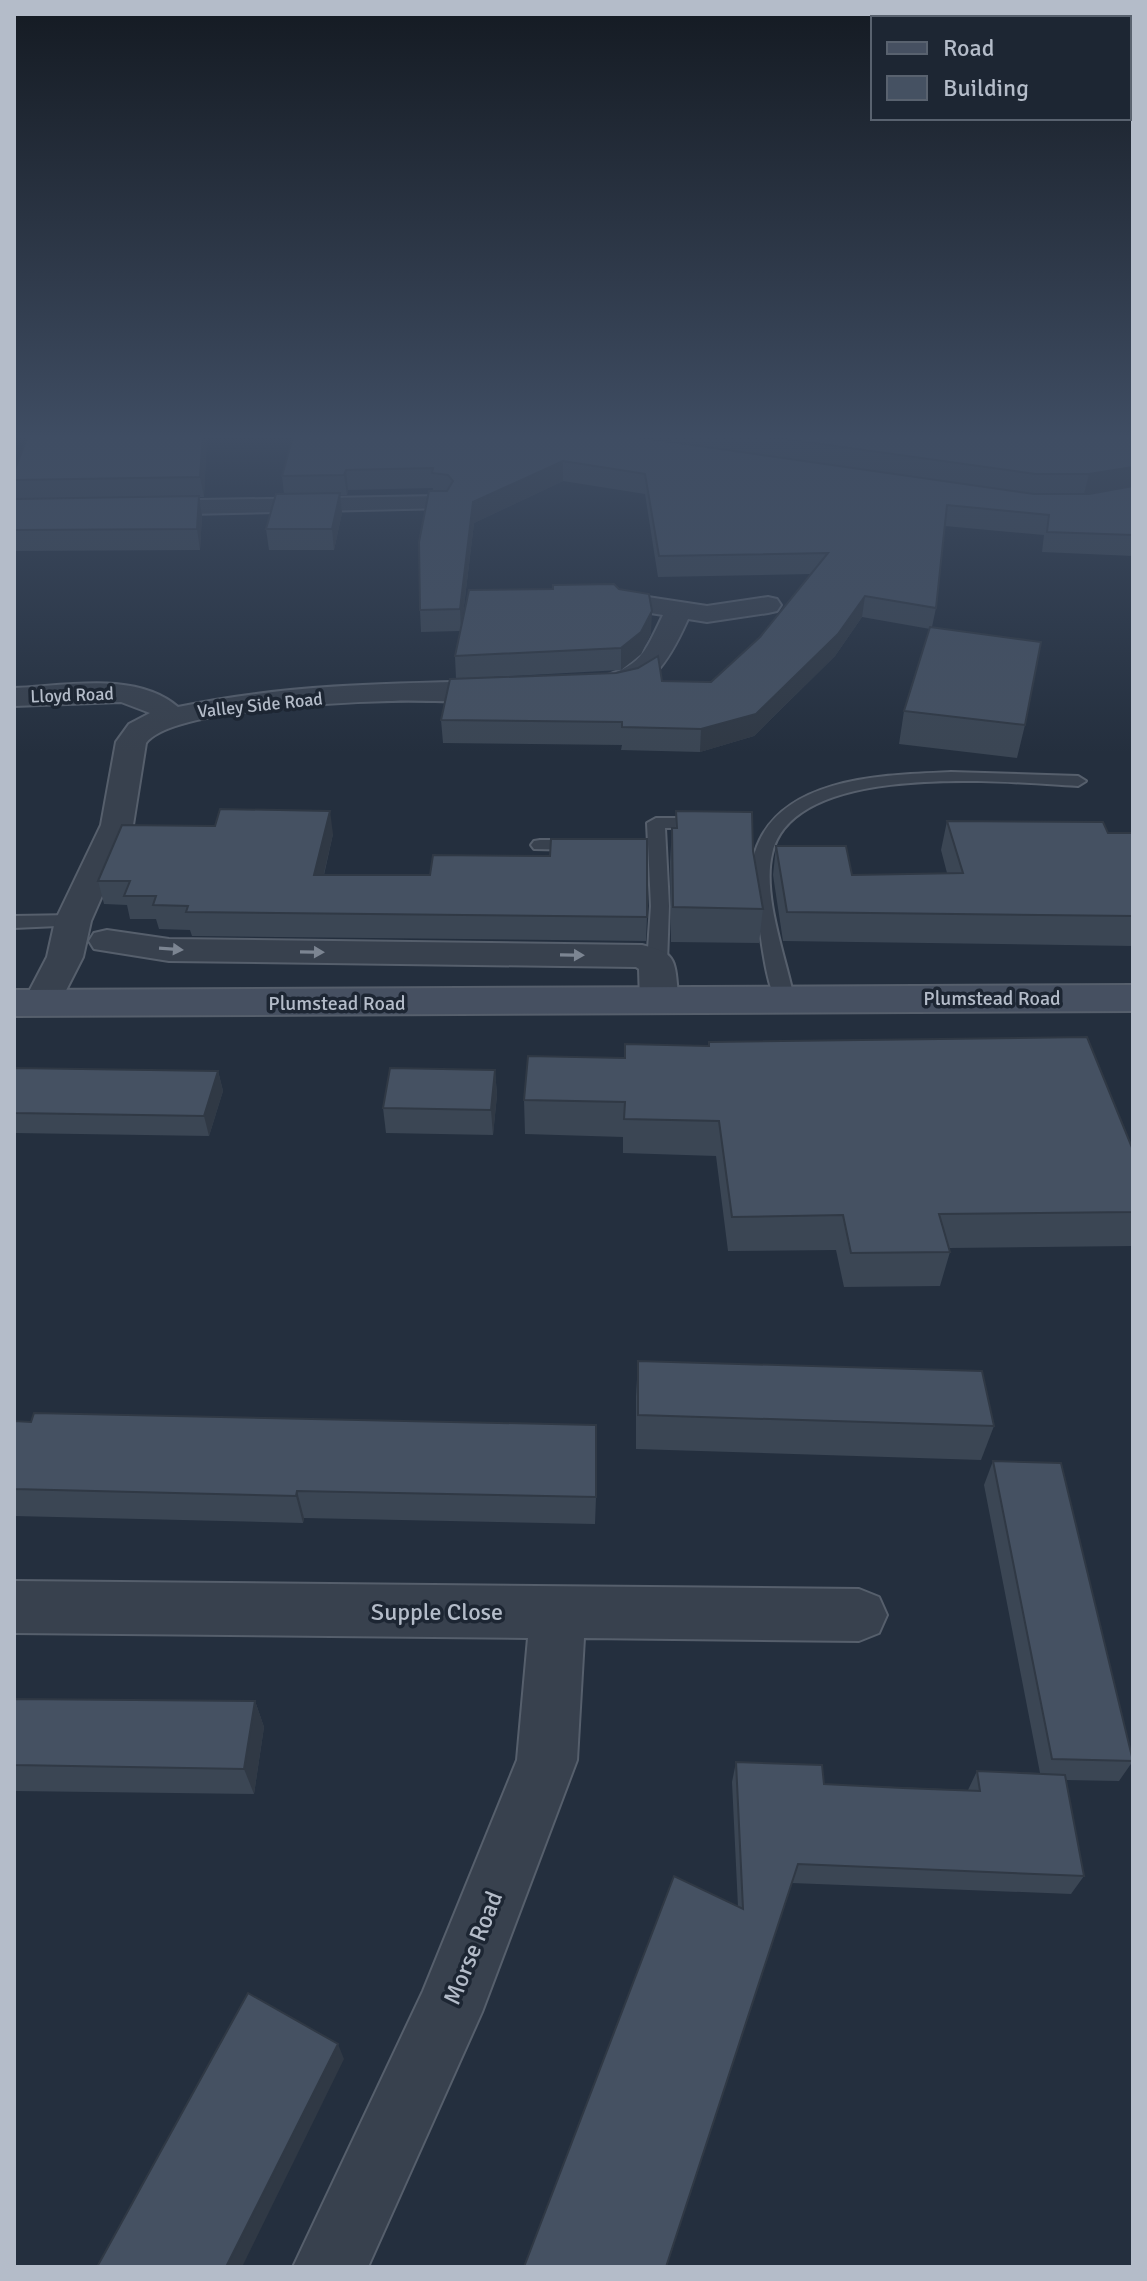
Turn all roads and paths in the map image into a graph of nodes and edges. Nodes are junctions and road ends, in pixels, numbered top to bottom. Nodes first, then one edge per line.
1 (628, 602) edge
2 (768, 605) dead end
3 (679, 610) junction
4 (582, 685) edge
5 (536, 688) edge
6 (14, 697) edge
7 (171, 716) junction
8 (1078, 781) dead end
9 (716, 823) edge
10 (540, 845) dead end
11 (599, 845) edge
12 (73, 921) junction
13 (14, 922) edge
14 (107, 941) dead end
15 (653, 973) junction
16 (784, 998) junction
17 (1133, 998) edge
18 (28, 1003) edge
19 (14, 1607) edge
20 (558, 1613) junction
21 (859, 1615) dead end
22 (330, 2267) edge

1 - 3 street
2 - 3 street
3 - 4 street
5 - 7 street, Valley Side Road
6 - 7 street, Lloyd Road
7 - 12 street, Valley Side Road
8 - 16 lane
9 - 15 lane
10 - 11 lane
12 - 13 lane
12 - 18 street, Valley Side Road
14 -> 15 street, Plumstead Road
15 - 16 main road, Plumstead Road
15 - 18 main road, Plumstead Road
16 - 17 main road, Plumstead Road
19 - 20 street, Supple Close
20 - 21 street, Supple Close
20 - 22 street, Morse Road

